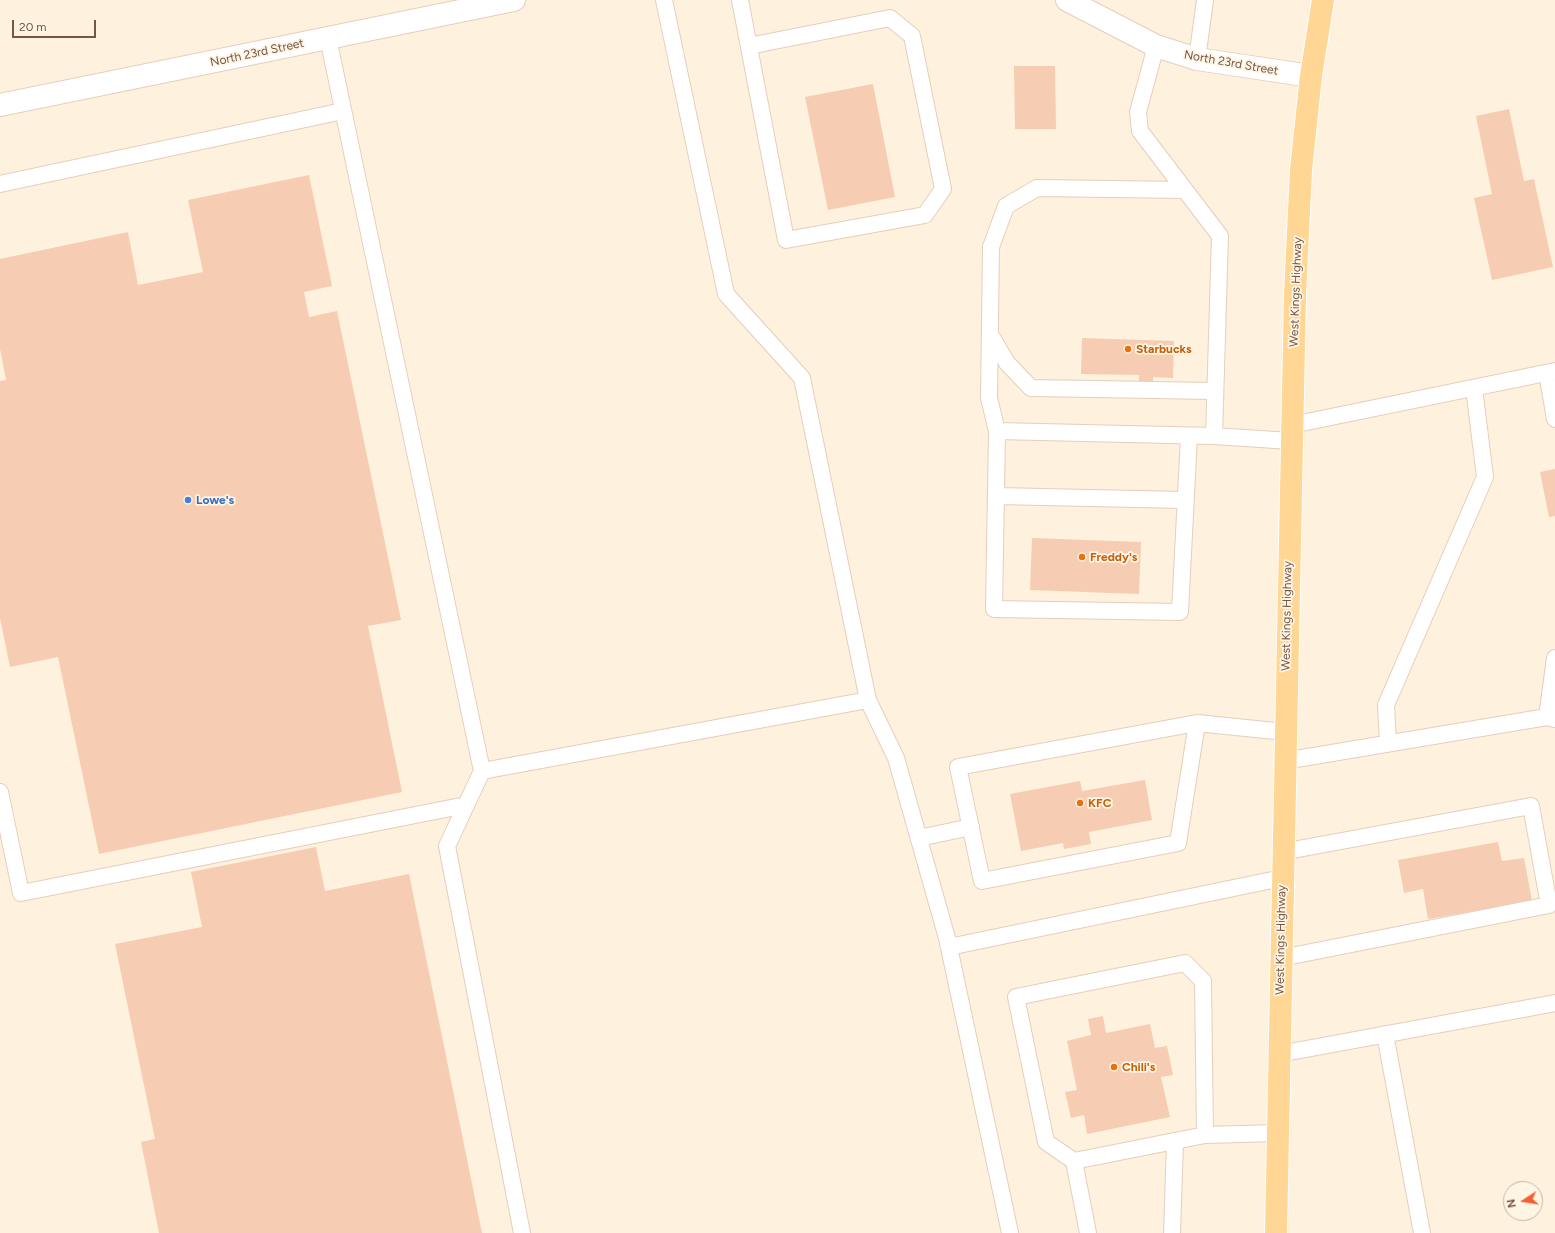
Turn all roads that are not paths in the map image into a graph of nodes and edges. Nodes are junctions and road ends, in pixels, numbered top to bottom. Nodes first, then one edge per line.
1 (514, 0) edge
2 (664, 0) edge
3 (740, 0) edge
4 (1067, 0) edge
5 (1206, 0) edge
6 (1323, 0) edge
7 (328, 38) junction
8 (749, 46) junction
9 (1156, 46) junction
10 (1197, 59) junction
11 (1311, 76) junction
12 (0, 105) edge
13 (343, 111) junction
14 (0, 184) edge
15 (1184, 190) junction
16 (989, 333) junction
17 (1551, 372) edge
18 (1474, 388) junction
19 (1215, 391) junction
20 (1555, 419) edge
21 (997, 431) junction
22 (1291, 433) junction
23 (1189, 436) junction
24 (1214, 436) junction
25 (996, 496) junction
26 (1186, 500) junction
27 (1555, 658) edge
28 (868, 700) junction
29 (1551, 718) edge
30 (1197, 723) junction
31 (1285, 732) junction
32 (1388, 743) junction
33 (1284, 761) junction
34 (482, 771) junction
35 (0, 792) edge
36 (466, 805) junction
37 (971, 827) junction
38 (919, 838) junction
39 (1282, 852) junction
40 (1282, 878) junction
41 (949, 947) junction
42 (1281, 958) junction
43 (1555, 1003) edge
44 (1385, 1034) junction
45 (1279, 1054) junction
46 (1278, 1133) junction
47 (1205, 1135) junction
48 (1175, 1141) junction
49 (1074, 1161) junction
50 (522, 1233) edge
51 (1010, 1233) edge
52 (1088, 1233) edge
53 (1172, 1233) edge
54 (1276, 1233) edge
55 (1422, 1233) edge

1 - 7 street, North 23rd Street
2 - 28 lane
3 - 8 lane
4 - 9 street, North 23rd Street
5 - 10 lane
6 - 11 main road, West Kings Highway
7 - 12 street, North 23rd Street
7 - 13 lane
8 - 8 lane
9 - 10 street, North 23rd Street
9 - 15 lane
10 - 11 street, North 23rd Street
11 - 22 main road, West Kings Highway
13 - 14 lane
13 - 34 lane
15 - 16 lane
15 - 19 lane
16 - 19 lane
16 - 21 lane
17 - 18 lane
17 - 20 lane
18 - 22 lane
18 - 32 lane
19 - 24 lane
21 - 23 lane
21 - 25 lane
22 - 24 lane
22 - 31 main road, West Kings Highway
23 - 24 lane
23 - 26 lane
25 - 26 lane
25 - 26 lane
27 - 29 lane
28 - 34 lane
28 - 38 lane
29 - 32 lane
30 - 31 lane
30 - 37 lane
30 - 37 lane
31 - 33 main road, West Kings Highway
32 - 33 lane
33 - 39 main road, West Kings Highway
34 - 36 lane
35 - 36 lane
36 - 50 lane
37 - 38 lane
38 - 41 lane
39 - 40 main road, West Kings Highway
39 - 42 lane
40 - 41 lane
40 - 42 main road, West Kings Highway
41 - 51 lane
42 - 45 main road, West Kings Highway
43 - 44 lane
44 - 45 lane
44 - 55 lane
45 - 46 main road, West Kings Highway
46 - 47 lane
46 - 54 main road, West Kings Highway
47 - 48 lane
47 - 49 lane
48 - 49 lane
48 - 53 lane
49 - 52 lane

